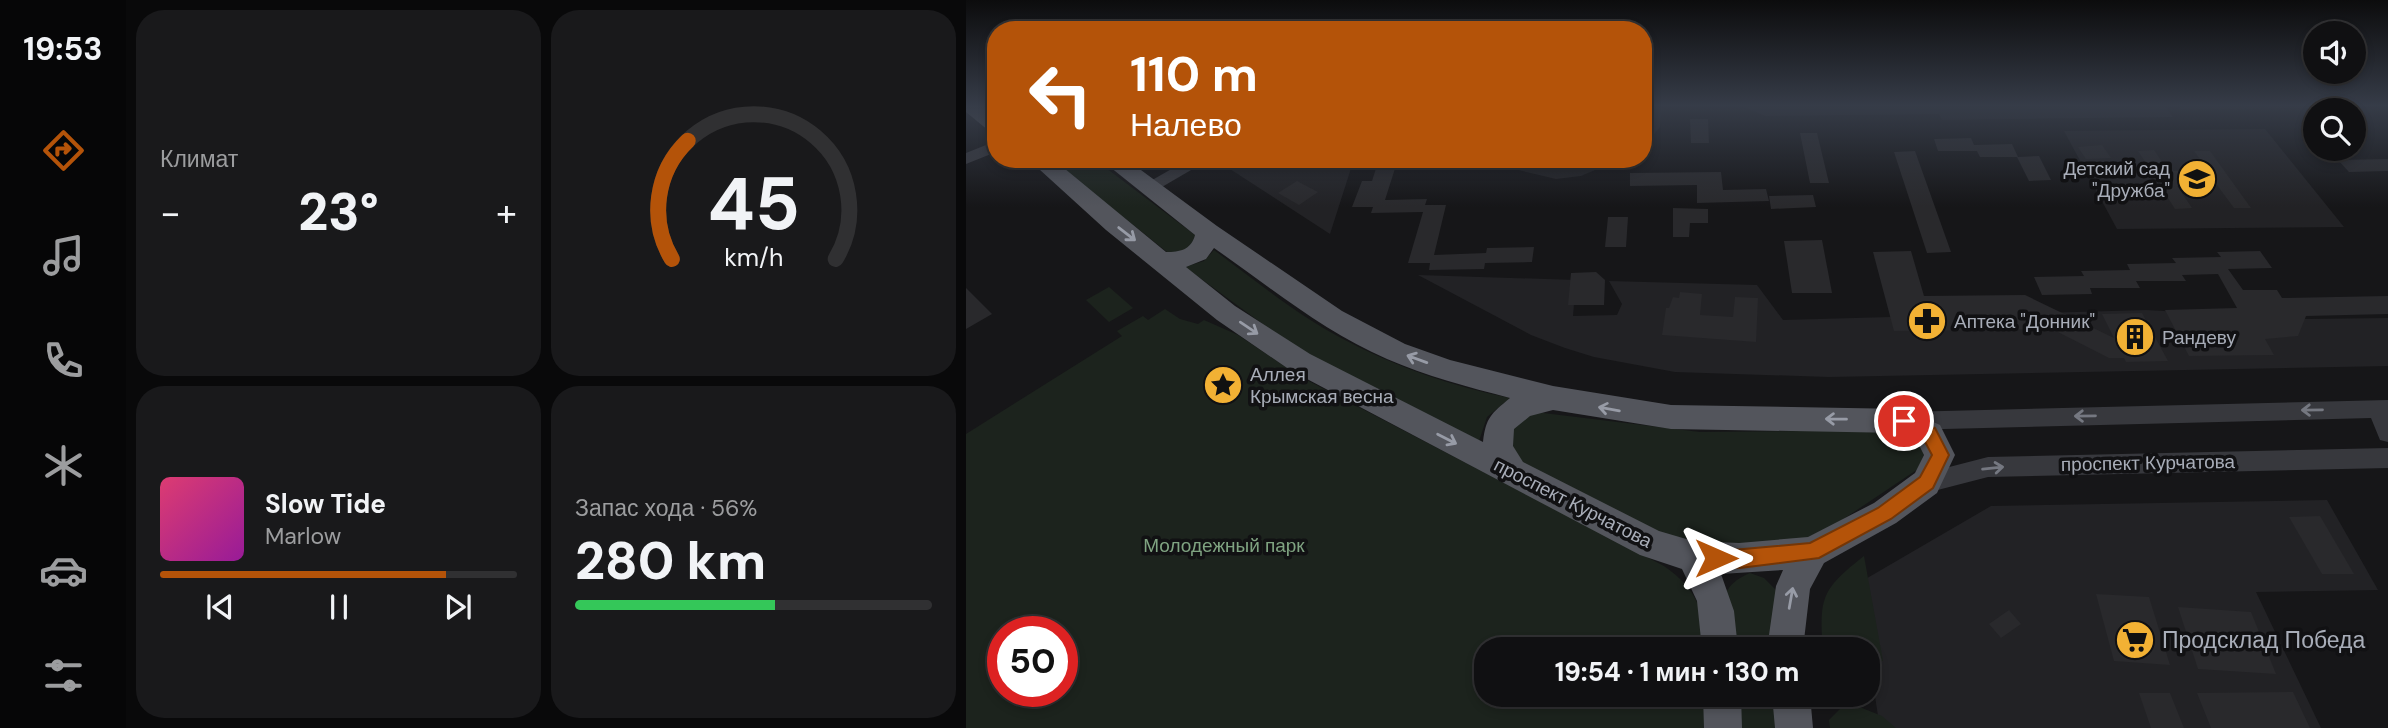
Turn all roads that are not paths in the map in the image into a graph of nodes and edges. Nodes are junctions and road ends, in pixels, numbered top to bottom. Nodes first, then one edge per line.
1 (987, 150) edge
2 (966, 159) edge
3 (1050, 168) edge
4 (1123, 168) edge
5 (1177, 168) edge
6 (1183, 168) edge
7 (1147, 185) junction
8 (1208, 232) junction
9 (1160, 261) junction
10 (1553, 398) junction
11 (2384, 410) edge
12 (1904, 421) junction
13 (2388, 433) edge
14 (2388, 458) edge
15 (1513, 473) junction
16 (1926, 482) junction
17 (1812, 552) junction
18 (1693, 557) junction
19 (1720, 637) edge
20 (1786, 637) edge
21 (1722, 707) edge
22 (1792, 707) edge
23 (1723, 728) edge
24 (1794, 728) edge

1 - 2 street
3 -> 9 main road, проспект Курчатова
4 - 7 main road
5 - 7 street
6 - 7 street
7 - 8 main road
8 - 9 main road
10 -> 8 main road
9 -> 15 main road, проспект Курчатова
12 -> 10 main road
10 - 15 main road
11 -> 12 street
11 - 13 street
12 - 16 main road
16 -> 14 street, проспект Курчатова
15 - 18 main road, проспект Курчатова
16 - 17 main road, проспект Курчатова
17 - 18 main road, проспект Курчатова
20 -> 17 main road
18 - 19 main road
21 - 23 main road
22 - 24 main road

